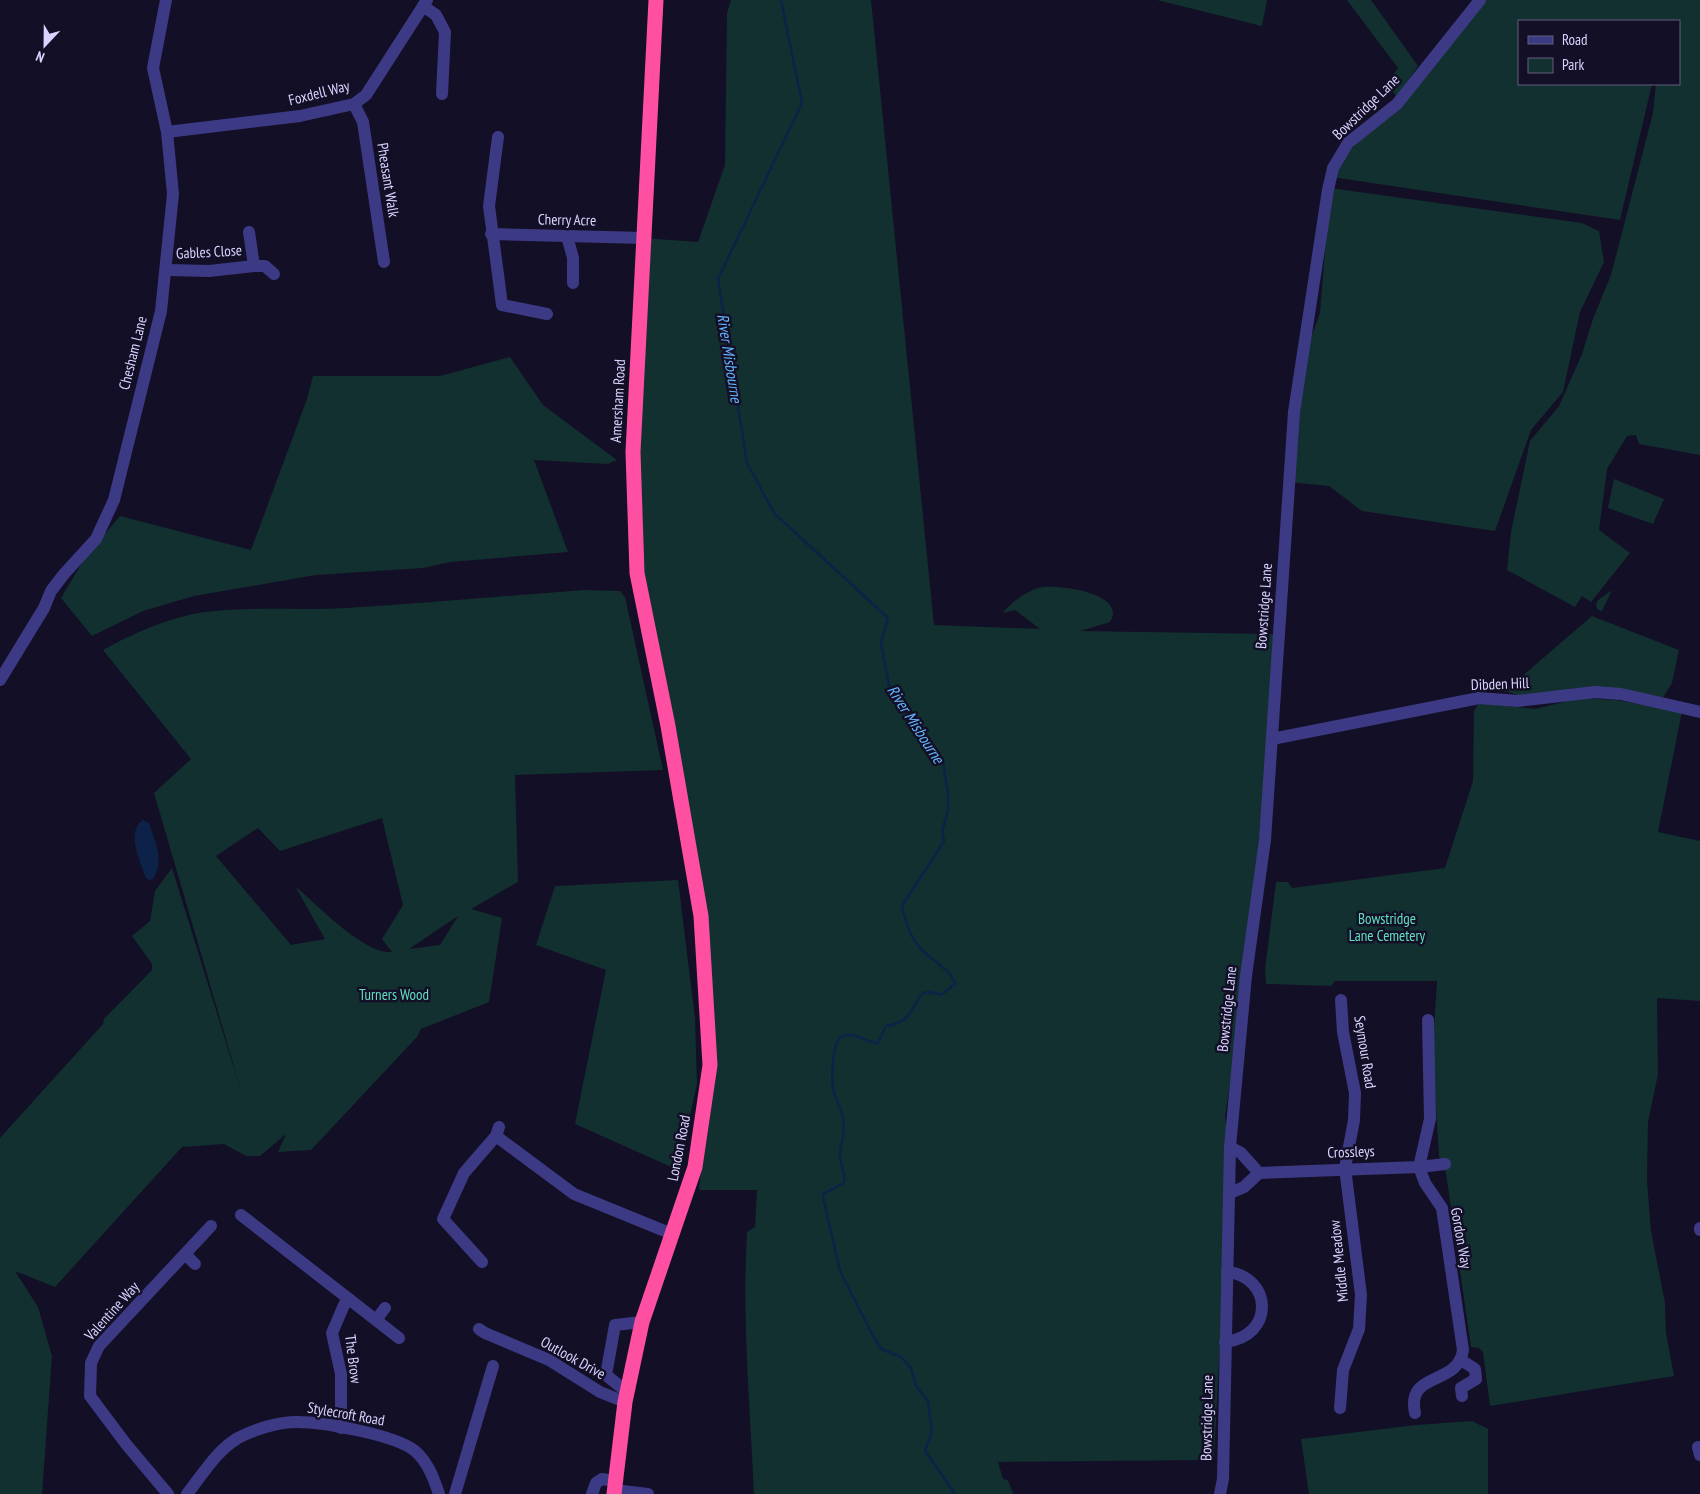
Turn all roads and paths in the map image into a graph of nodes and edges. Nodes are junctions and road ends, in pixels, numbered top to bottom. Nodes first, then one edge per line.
1 (166, 0) edge
2 (656, 0) edge
3 (1480, 0) edge
4 (425, 3) edge
5 (442, 94) dead end
6 (354, 104) junction
7 (167, 132) junction
8 (498, 137) dead end
9 (249, 232) dead end
10 (491, 234) junction
11 (567, 236) junction
12 (643, 238) junction
13 (384, 262) dead end
14 (254, 266) junction
15 (167, 270) junction
16 (274, 274) dead end
17 (573, 283) dead end
18 (546, 314) dead end
19 (0, 680) edge
20 (1700, 712) edge
21 (1272, 739) junction
22 (682, 800) joint
23 (1341, 1000) dead end
24 (1428, 1020) dead end
25 (1230, 1147) junction
26 (1445, 1164) dead end
27 (1419, 1167) junction
28 (1345, 1168) junction
29 (1259, 1173) junction
30 (1230, 1193) junction
31 (243, 1221) dead end
32 (211, 1226) dead end
33 (672, 1234) junction
34 (186, 1255) junction
35 (482, 1262) dead end
36 (195, 1264) dead end
37 (1227, 1272) junction
38 (349, 1299) junction
39 (385, 1308) dead end
40 (376, 1320) junction
41 (642, 1322) junction
42 (479, 1329) dead end
43 (399, 1338) dead end
44 (1225, 1342) junction
45 (1461, 1360) junction
46 (494, 1366) dead end
47 (1462, 1396) dead end
48 (626, 1397) junction
49 (1340, 1408) dead end
50 (1415, 1413) dead end
51 (341, 1428) junction
52 (615, 1489) edge
53 (168, 1494) edge
54 (187, 1494) edge
55 (439, 1494) edge
56 (455, 1494) edge
57 (592, 1494) edge
58 (648, 1494) edge
59 (1220, 1494) edge

1 - 7 street, Chesham Lane
2 - 12 highway, Amersham Road
3 - 21 street, Bowstridge Lane
4 - 5 street
4 - 6 street, Foxdell Way
6 - 7 street, Foxdell Way
6 - 13 street, Pheasant Walk
7 - 15 street, Chesham Lane
8 - 10 street
9 - 14 street, Gables Close
10 - 11 street, Cherry Acre
10 - 18 street
11 - 12 street, Cherry Acre
11 - 17 street
12 - 22 highway, Amersham Road
14 - 15 street, Gables Close
14 - 16 street, Gables Close
15 - 19 street, Chesham Lane
20 - 21 street, Dibden Hill
21 - 25 street, Bowstridge Lane
22 - 33 highway, London Road
23 - 28 street, Seymour Road
24 - 27 street
25 - 29 street
25 - 30 street, Bowstridge Lane
26 - 27 street, Crossleys
27 - 28 street, Crossleys
27 - 45 street, Gordon Way
28 - 29 street, Crossleys
28 - 49 street, Middle Meadow
29 - 30 street
30 - 37 street, Bowstridge Lane
31 - 38 street, The Brow
32 - 34 street, Valentine Way
33 - 35 street
33 - 41 highway, London Road
34 - 36 street
34 - 53 street, Valentine Way
37 - 44 street, Bowstridge Lane
37 - 44 street
38 - 40 street, The Brow
38 - 51 street, The Brow
39 - 40 street, The Brow
40 - 43 street, The Brow
41 - 48 highway, London Road
41 - 48 street
42 - 48 street, Outlook Drive
44 - 59 street, Bowstridge Lane
45 - 47 street
45 - 50 street
46 - 56 street
48 - 52 highway, London Road
51 - 54 street, Stylecroft Road
51 - 55 street, Stylecroft Road
52 - 57 street
52 - 58 street

